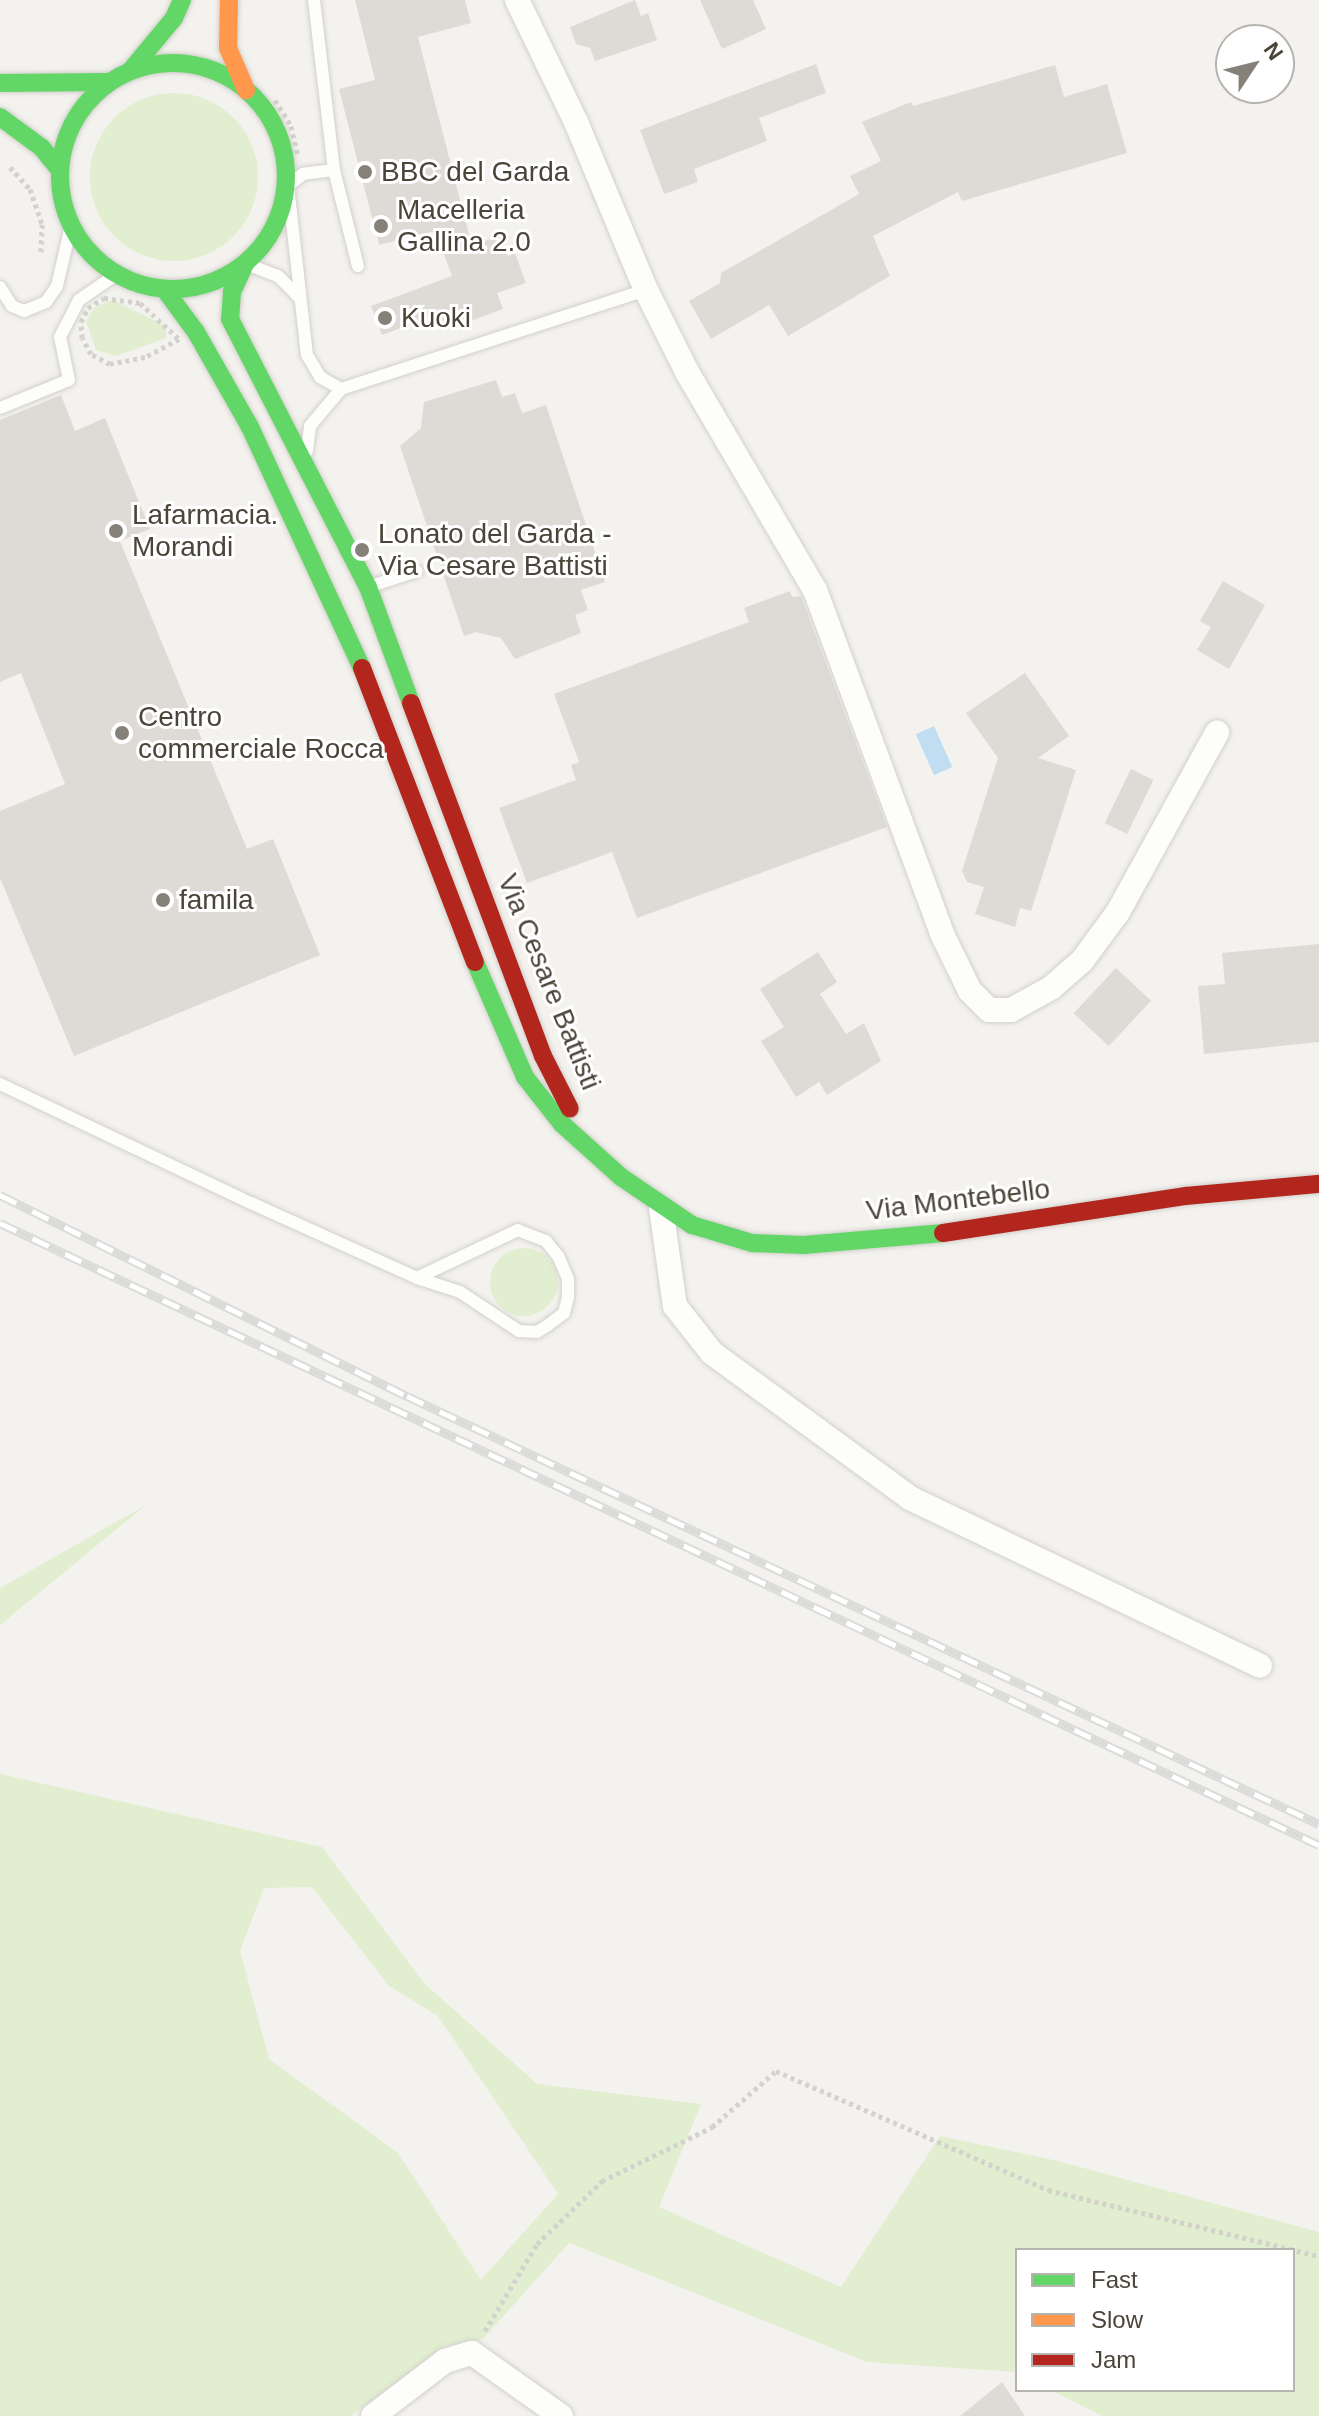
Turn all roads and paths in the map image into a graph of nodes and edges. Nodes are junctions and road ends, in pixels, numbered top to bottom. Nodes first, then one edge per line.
1 (182, 0) edge
2 (314, 0) edge
3 (517, 0) edge
4 (230, 1) edge
5 (131, 70) junction
6 (109, 82) junction
7 (0, 83) edge
8 (246, 90) junction
9 (0, 117) edge
10 (0, 159) edge
11 (59, 169) junction
12 (334, 170) junction
13 (288, 186) junction
14 (71, 226) junction
15 (41, 261) dead end
16 (245, 264) junction
17 (358, 266) dead end
18 (117, 274) junction
19 (0, 287) edge
20 (165, 290) junction
21 (646, 290) junction
22 (299, 297) junction
23 (179, 339) joint
24 (341, 389) junction
25 (0, 408) edge
26 (306, 458) junction
27 (274, 478) junction
28 (327, 556) dead end
29 (417, 571) dead end
30 (361, 586) junction
31 (1217, 733) dead end
32 (0, 1084) edge
33 (621, 1177) junction
34 (1319, 1184) edge
35 (661, 1208) junction
36 (417, 1278) junction
37 (1260, 1666) dead end
38 (1286, 2248) edge
39 (1295, 2250) edge
40 (1319, 2256) edge
41 (472, 2353) junction
42 (373, 2416) edge
43 (561, 2416) edge

1 - 5 street
2 - 12 lane
3 - 21 street
4 - 8 street
5 - 6 street
5 - 8 street
6 - 7 street
6 - 11 street
8 - 13 street
9 - 11 street
10 - 15 path
11 - 14 street
12 - 13 lane
12 - 17 lane
13 - 16 street
13 - 22 lane
14 - 18 street
14 - 19 lane
16 - 20 street
16 - 22 lane
16 - 26 street, Via Cesare Battisti
18 - 20 street
18 - 25 lane
20 - 27 street, Via Cesare Battisti
21 - 24 lane
21 - 31 street
22 - 24 lane
23 - 23 path
24 - 26 lane
26 - 30 street, Via Cesare Battisti
27 - 28 lane
27 - 33 street, Via Cesare Battisti
29 - 30 lane
30 - 33 street, Via Cesare Battisti
32 - 36 lane
33 - 35 street, Via Montebello
34 - 35 street, Via Montebello
35 - 37 street
36 - 36 lane
38 - 41 path
39 - 40 path
41 - 42 street
41 - 43 street

